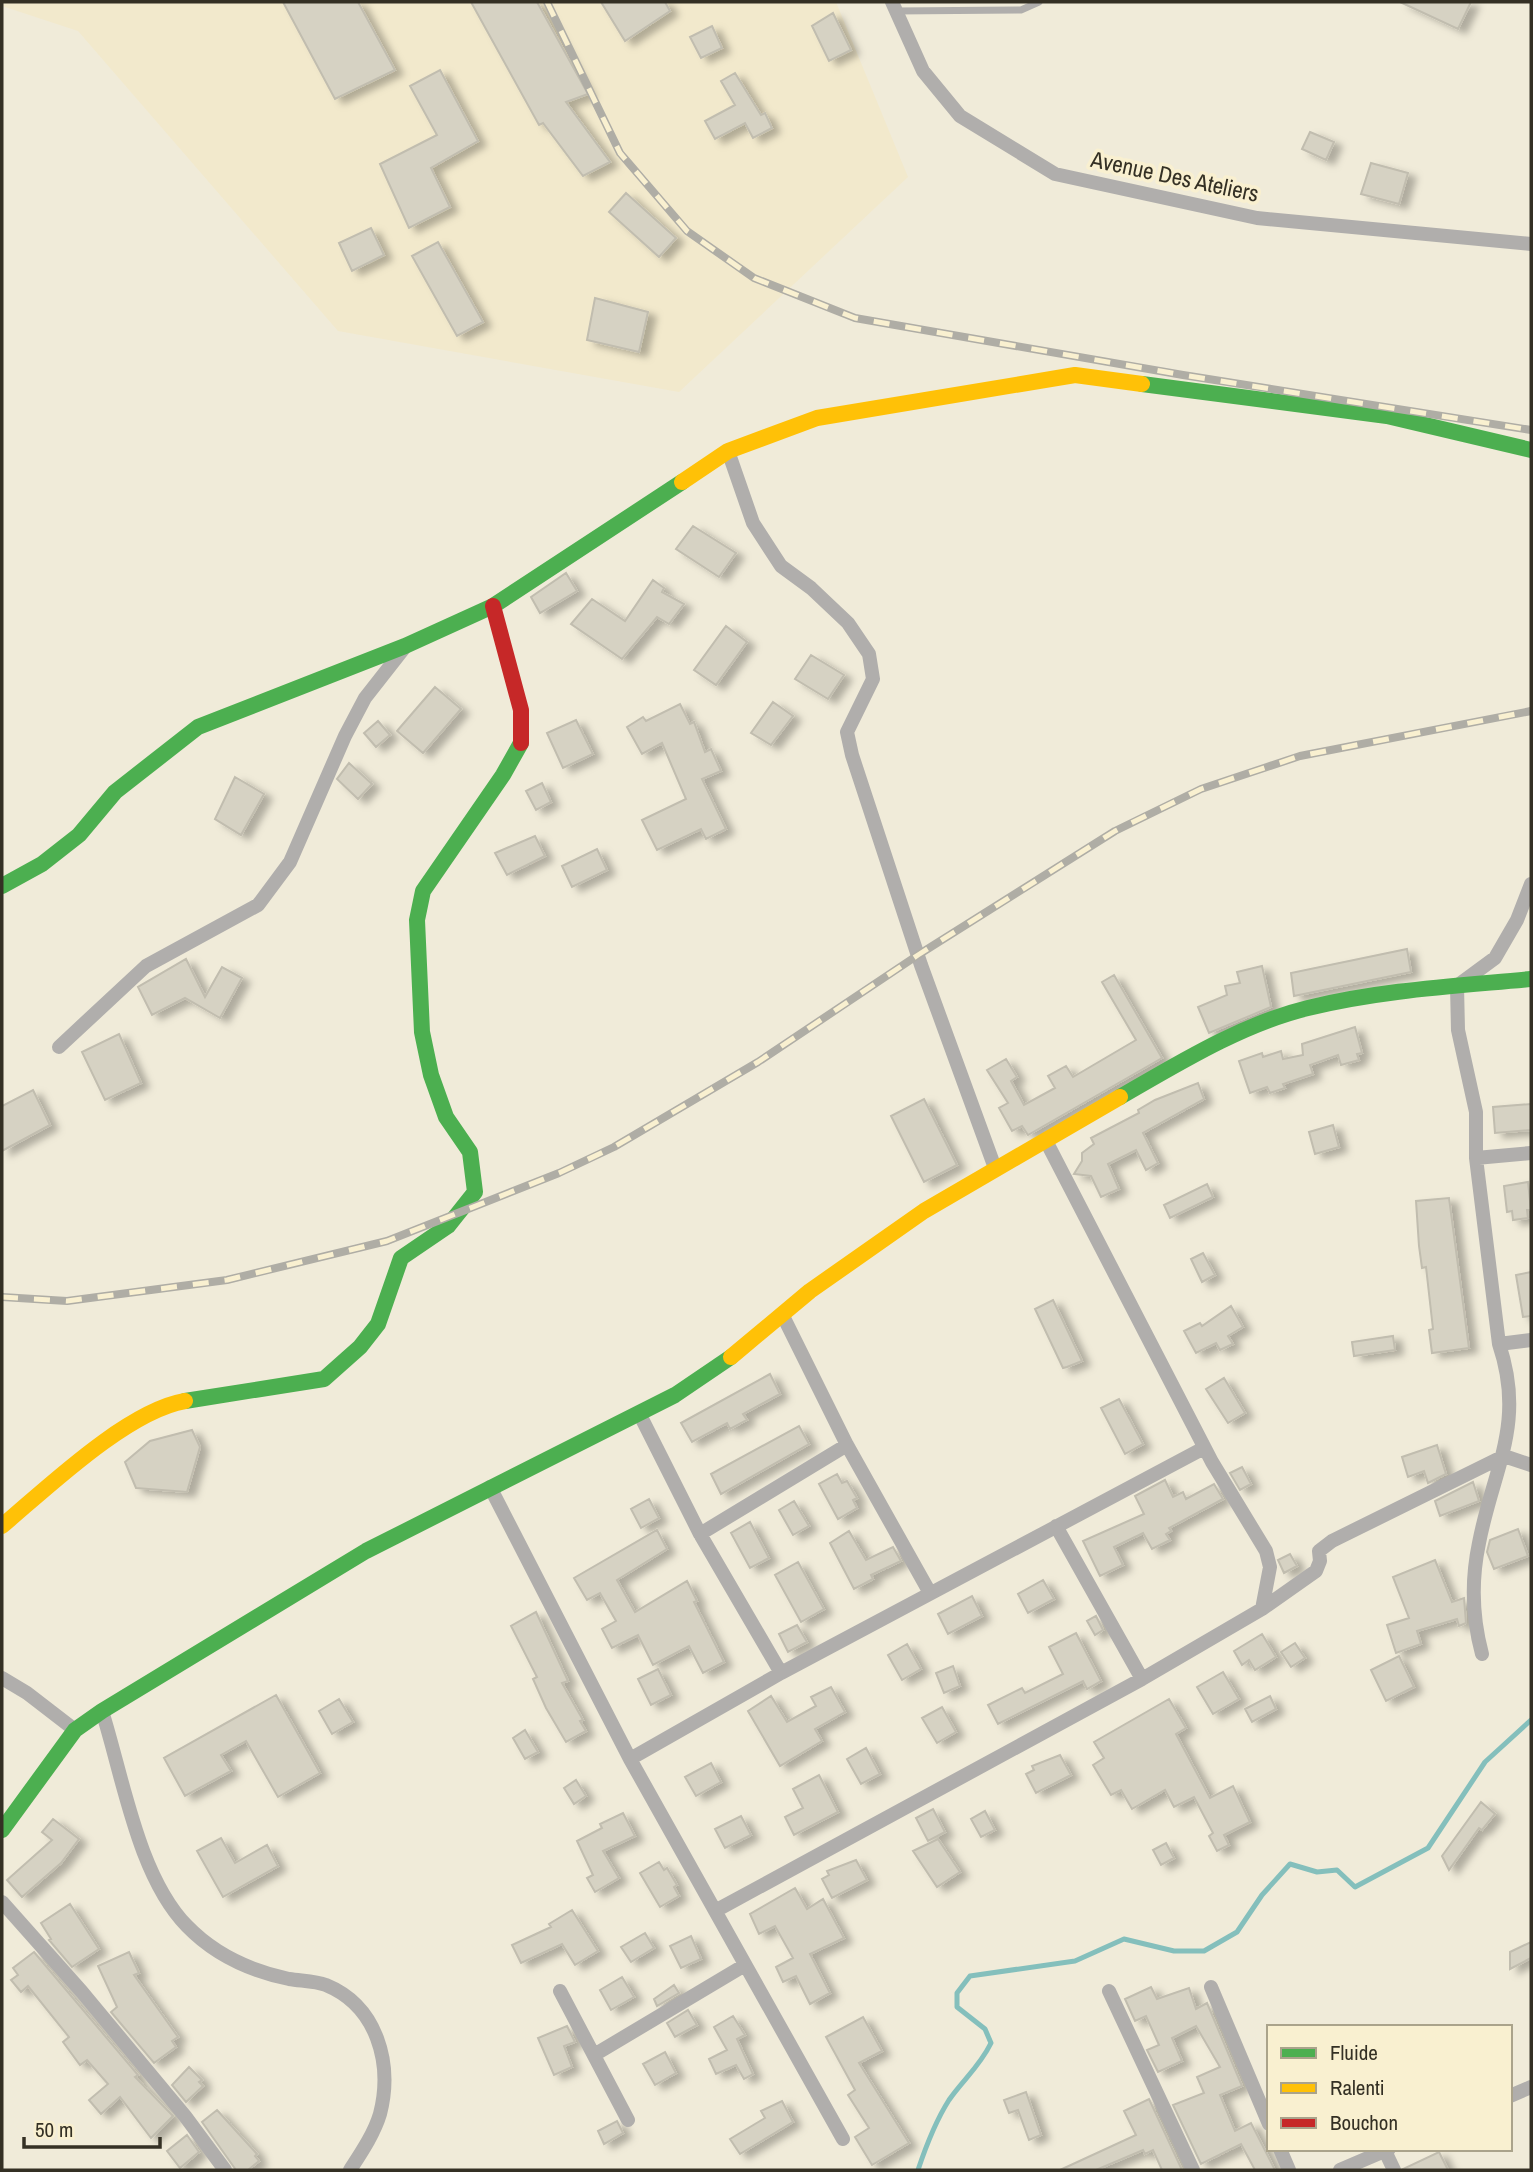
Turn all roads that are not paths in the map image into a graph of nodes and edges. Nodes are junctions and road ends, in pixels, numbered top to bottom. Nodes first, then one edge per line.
1 (1039, 2) edge
2 (893, 7) edge
3 (1531, 244) edge
4 (1531, 450) edge
5 (728, 452) junction
6 (493, 606) junction
7 (405, 646) junction
8 (1531, 884) edge
9 (2, 886) edge
10 (1531, 979) edge
11 (1457, 986) junction
12 (58, 1047) dead end
13 (1045, 1139) junction
14 (1531, 1153) edge
15 (1476, 1158) junction
16 (995, 1168) junction
17 (783, 1316) junction
18 (1531, 1340) edge
19 (1499, 1344) junction
20 (639, 1413) junction
21 (847, 1445) junction
22 (1205, 1448) junction
23 (1504, 1456) junction
24 (1531, 1465) edge
25 (490, 1487) junction
26 (2, 1526) edge
27 (1056, 1526) junction
28 (700, 1534) junction
29 (930, 1593) junction
30 (1262, 1609) junction
31 (1482, 1654) dead end
32 (781, 1673) junction
33 (2, 1678) edge
34 (1142, 1679) junction
35 (102, 1711) junction
36 (75, 1730) junction
37 (630, 1759) junction
38 (2, 1830) edge
39 (2, 1902) edge
40 (715, 1911) junction
41 (745, 1965) junction
42 (1211, 1987) dead end
43 (560, 1991) dead end
44 (1109, 1991) dead end
45 (594, 2055) junction
46 (1531, 2087) edge
47 (1512, 2095) edge
48 (1267, 2119) edge
49 (628, 2120) dead end
50 (843, 2139) dead end
51 (1281, 2151) edge
52 (1385, 2151) edge
53 (1387, 2151) edge
54 (225, 2170) edge
55 (350, 2170) edge
56 (1193, 2170) edge
57 (1289, 2170) edge
58 (1340, 2170) edge
59 (1394, 2170) edge

1 - 2 lane
2 - 3 street, Avenue Des Ateliers
4 - 5 street
5 - 6 street
5 - 16 street
6 - 7 street
6 - 26 street
7 - 9 street
7 - 12 street
8 - 11 street
10 - 11 street
11 - 13 street
11 - 15 street
13 - 16 street
13 - 22 street
14 - 15 street
15 - 19 street
16 - 17 street
17 - 20 street
17 - 21 street
18 - 19 street
19 - 23 street
20 - 25 street
20 - 28 street
21 - 28 street
21 - 29 street
22 - 27 street
22 - 30 street
23 - 24 street
23 - 30 street
23 - 31 street
25 - 35 street
25 - 37 street
27 - 29 street
27 - 34 street
28 - 32 street
29 - 32 street
30 - 34 street
32 - 37 street
33 - 36 street
34 - 40 street
35 - 36 street
35 - 55 street
36 - 38 street
37 - 40 street
39 - 54 street
40 - 41 street
41 - 45 street
41 - 50 street
42 - 48 street
43 - 45 street
44 - 56 street
45 - 49 street
46 - 47 street
51 - 57 street
52 - 58 street
53 - 59 street

